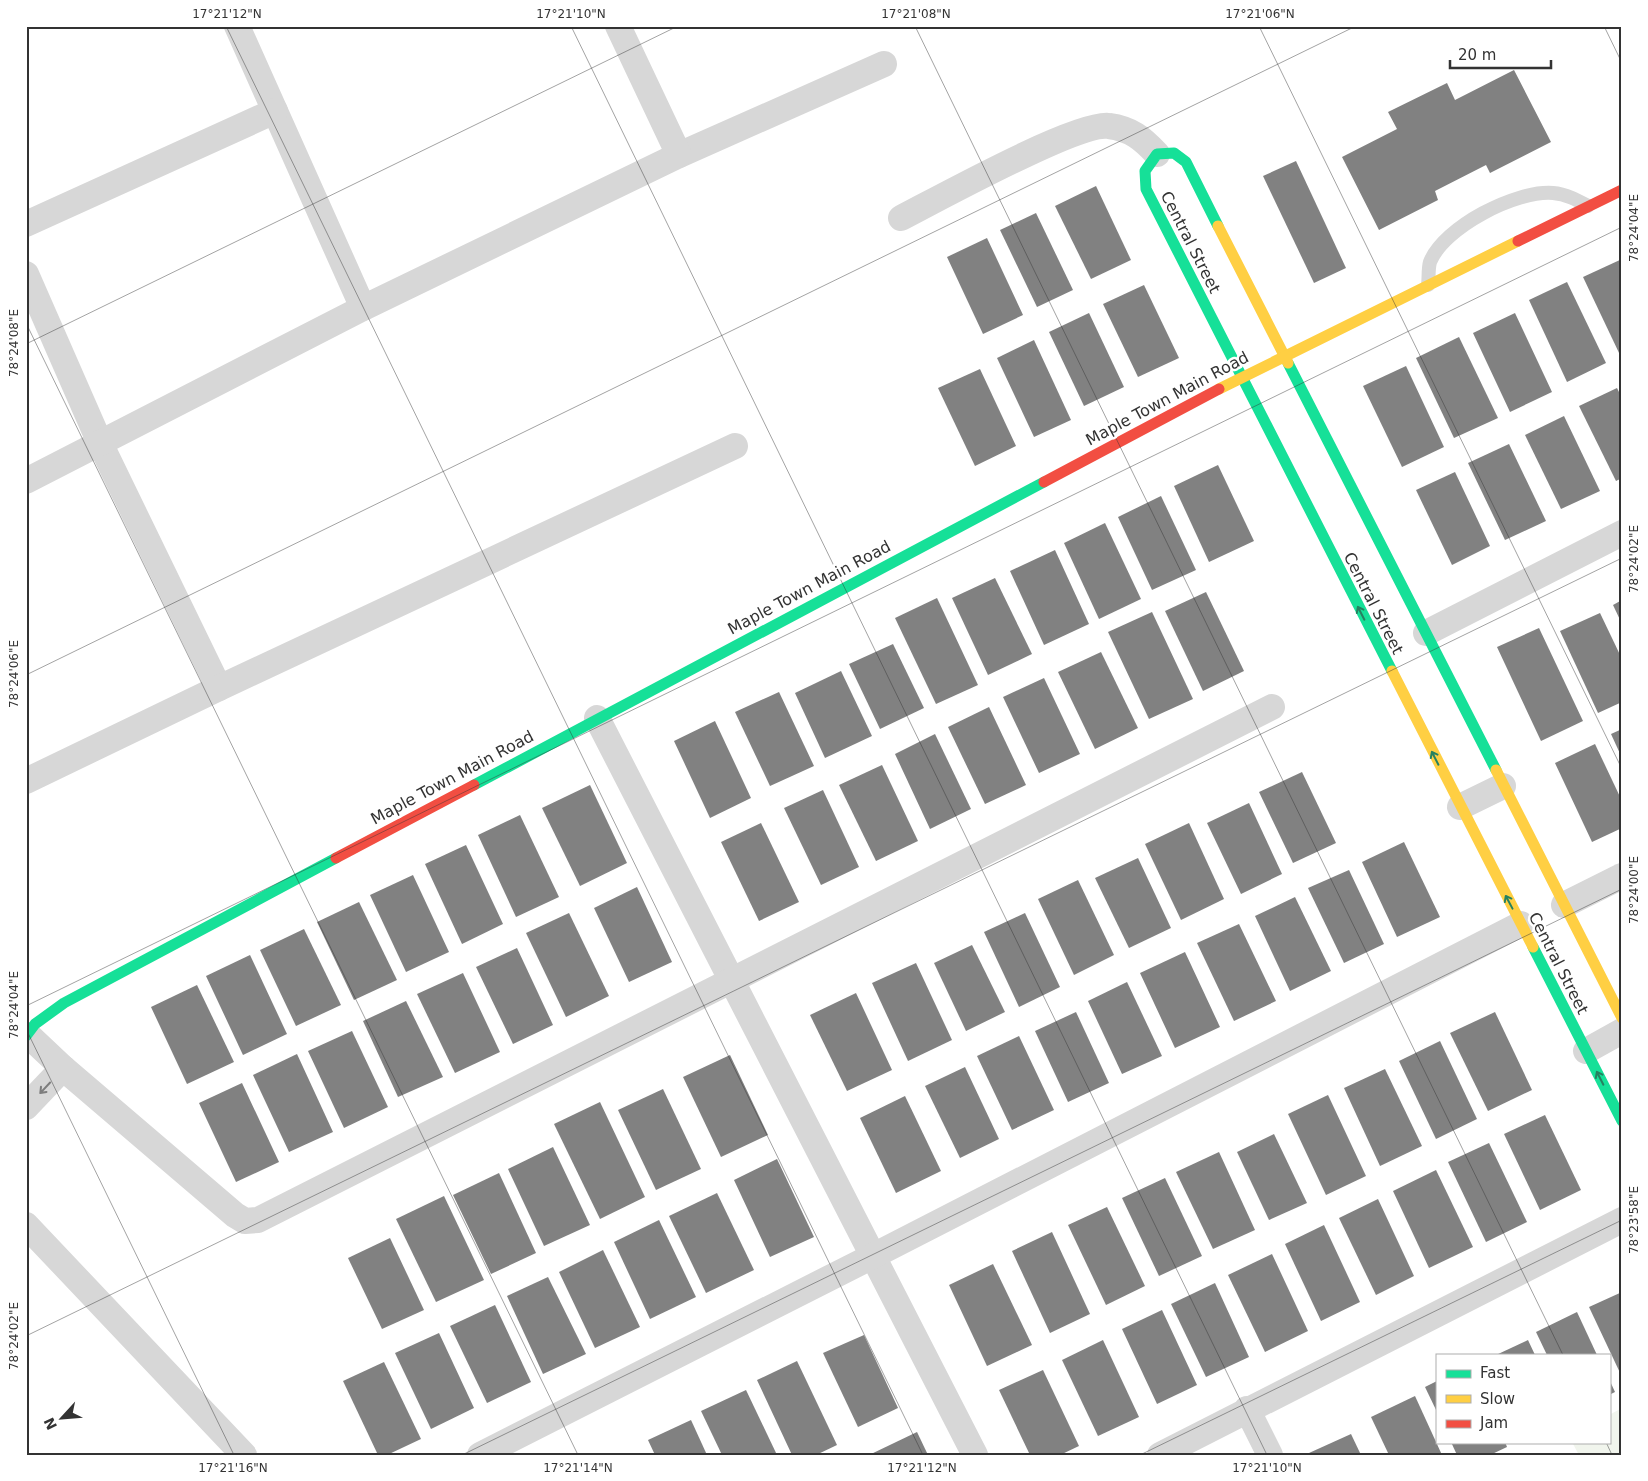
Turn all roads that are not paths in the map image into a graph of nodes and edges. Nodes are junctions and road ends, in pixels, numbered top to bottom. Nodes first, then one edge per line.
1 (237, 26) edge
2 (618, 26) edge
3 (884, 64) dead end
4 (275, 111) junction
5 (1157, 154) junction
6 (679, 155) junction
7 (1622, 190) edge
8 (1588, 206) junction
9 (901, 218) dead end
10 (26, 224) edge
11 (26, 274) edge
12 (1428, 285) junction
13 (363, 308) junction
14 (1285, 356) junction
15 (1241, 377) junction
16 (100, 443) junction
17 (735, 446) dead end
18 (26, 481) edge
19 (1622, 533) edge
20 (1426, 633) junction
21 (219, 688) junction
22 (1272, 707) dead end
23 (597, 718) junction
24 (26, 781) edge
25 (1503, 786) junction
26 (1460, 807) junction
27 (1622, 876) edge
28 (1564, 905) junction
29 (1521, 924) junction
30 (732, 980) junction
31 (1622, 1018) edge
32 (1622, 1032) edge
33 (27, 1036) edge
34 (1586, 1051) junction
35 (63, 1068) junction
36 (26, 1107) edge
37 (1622, 1121) edge
38 (1622, 1220) edge
39 (26, 1225) edge
40 (873, 1256) junction
41 (1247, 1409) junction
42 (244, 1455) edge
43 (480, 1455) edge
44 (975, 1455) edge
45 (1160, 1455) edge
46 (1270, 1455) edge

1 - 4 street
2 - 6 street
3 - 6 street
4 - 10 street
4 - 13 street
5 - 9 street
5 - 14 street, Central Street
5 - 15 street, Central Street
6 - 13 street
7 - 8 street, Maple Town Main Road
8 - 12 street, Maple Town Main Road
8 - 12 lane
11 - 16 street
12 - 14 street, Maple Town Main Road
13 - 16 street
14 - 15 street, Maple Town Main Road
14 - 20 street, Central Street
15 - 23 street, Maple Town Main Road
26 -> 15 street, Central Street
16 - 18 street
16 - 21 street
17 - 21 street
19 - 20 street
20 - 25 street, Central Street
21 - 24 street
22 - 30 street
23 - 30 street
23 - 33 street, Maple Town Main Road
25 - 26 street
25 - 28 street, Central Street
29 -> 26 street, Central Street
27 - 28 street
28 - 31 street, Central Street
29 - 34 street, Central Street
29 - 40 street
30 - 35 street
30 - 40 street
32 - 34 street
33 - 35 street
37 -> 34 street, Central Street
35 -> 36 street
38 - 41 street
39 - 42 street
40 - 43 street
40 - 44 street
41 - 45 street
41 - 46 street

